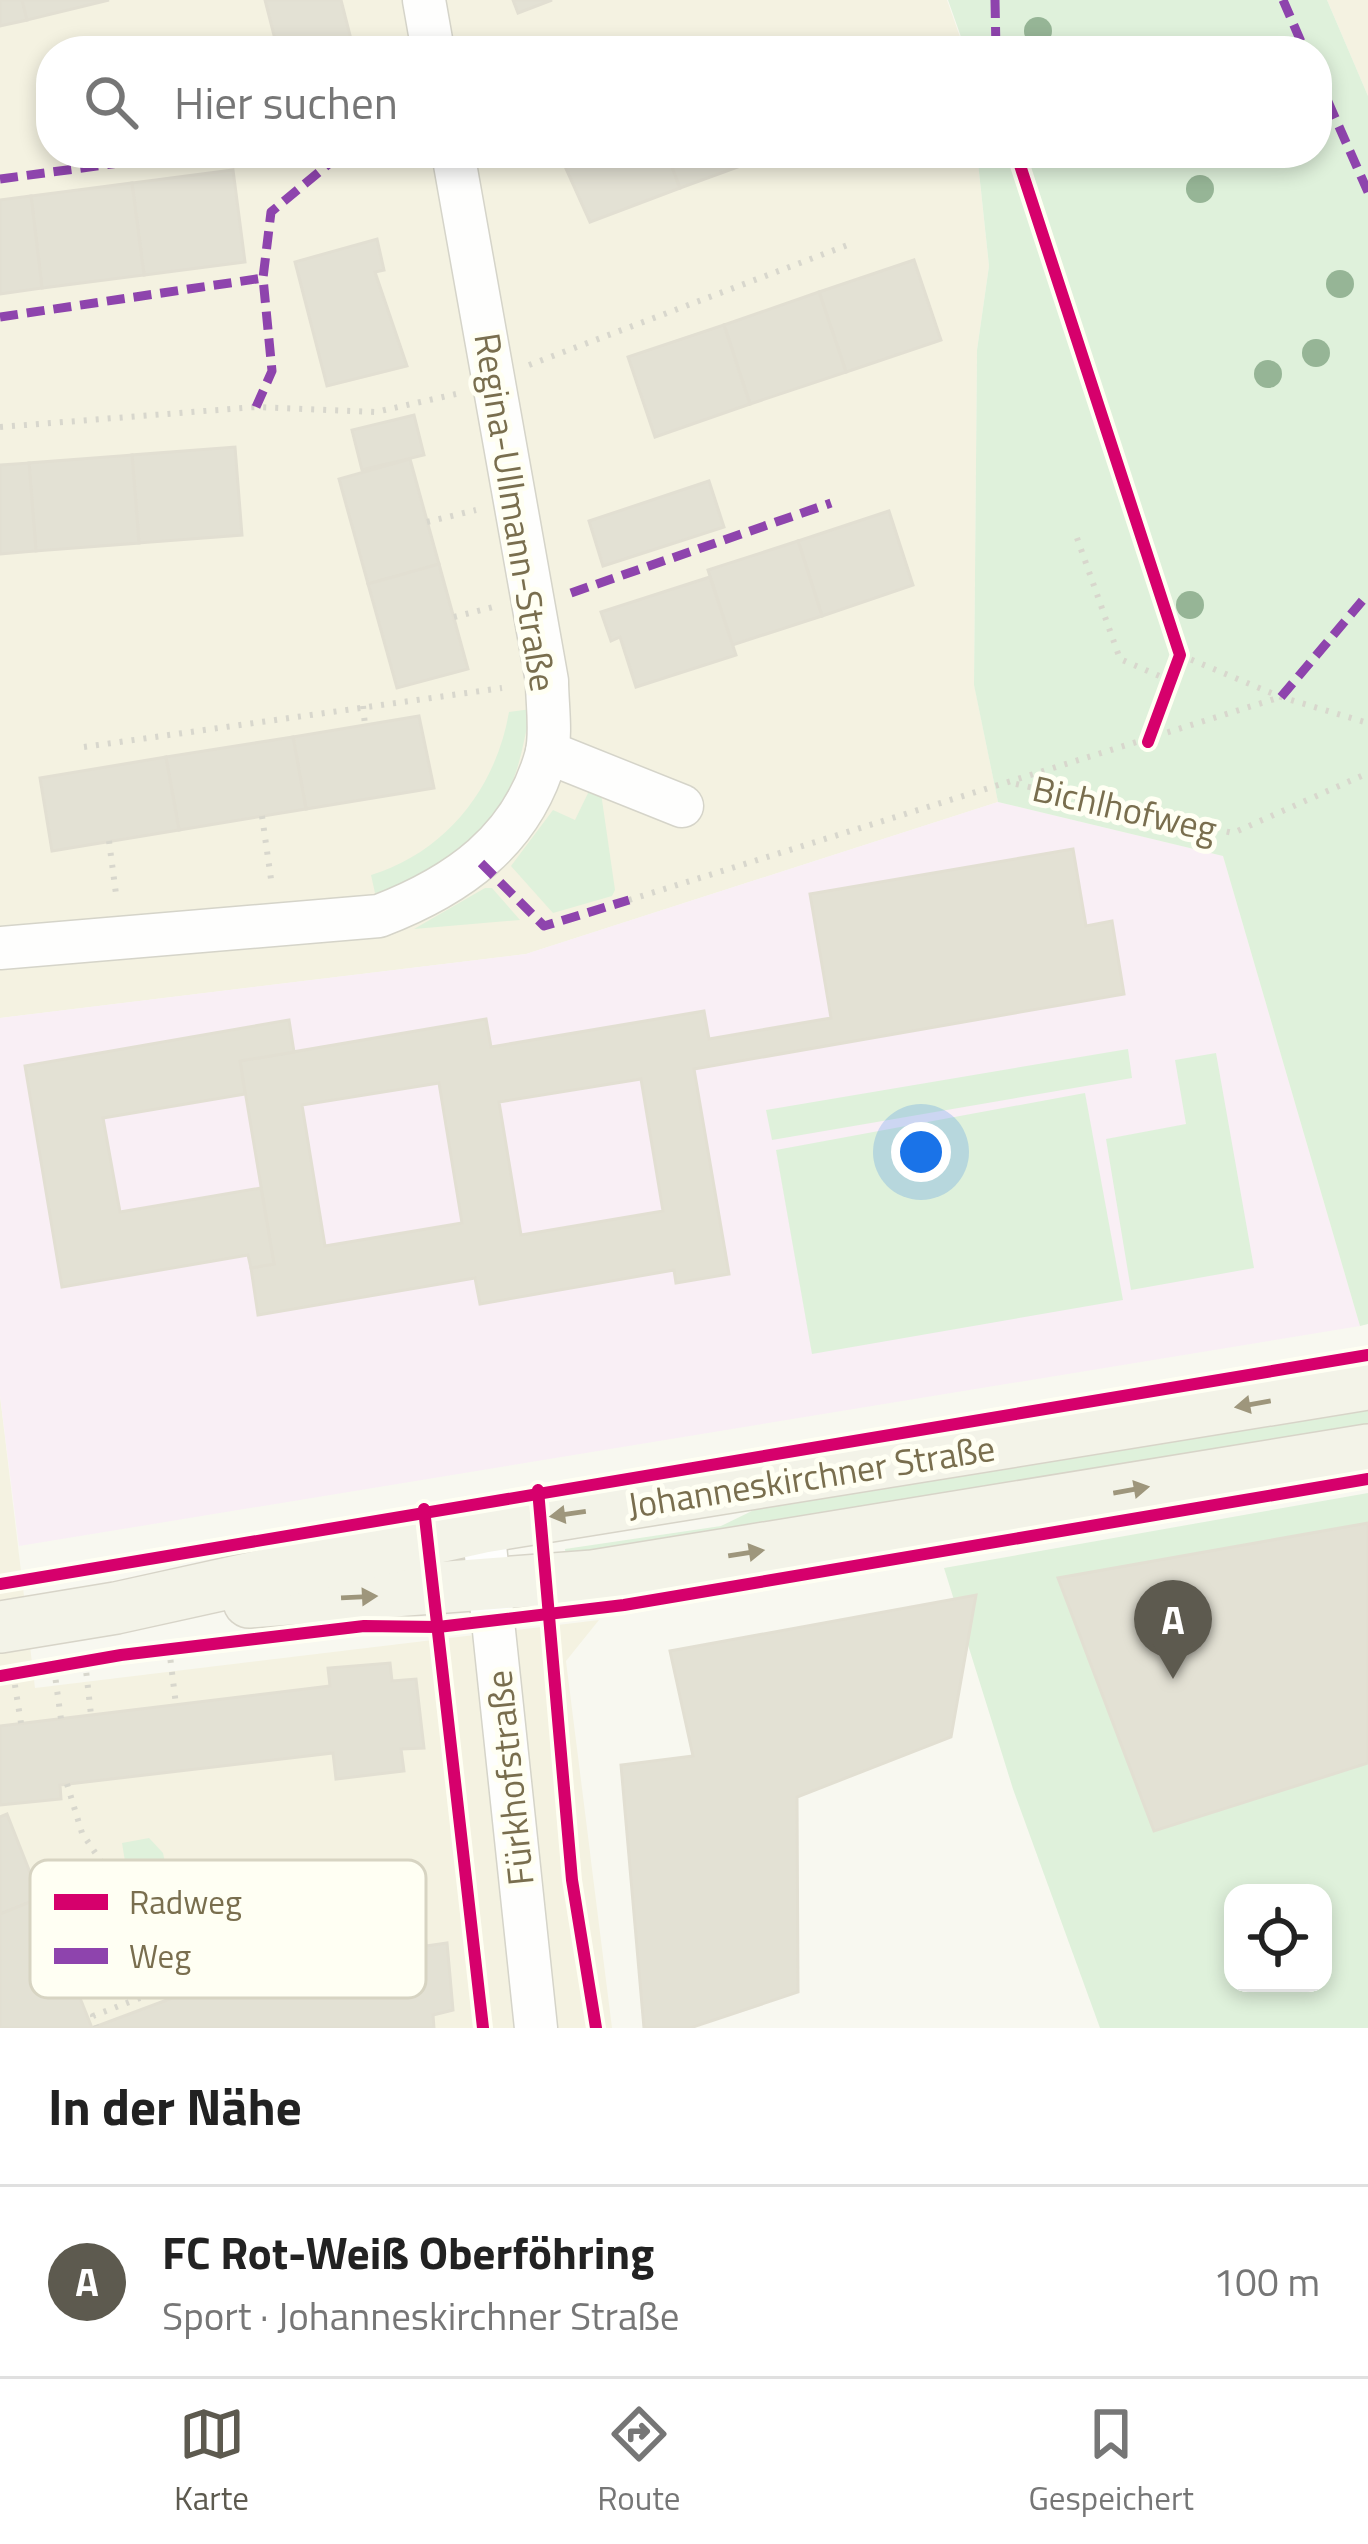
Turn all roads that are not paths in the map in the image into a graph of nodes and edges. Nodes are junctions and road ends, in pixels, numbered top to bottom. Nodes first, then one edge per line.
1 (424, 0) edge
2 (431, 36) edge
3 (456, 168) edge
4 (548, 752) junction
5 (682, 806) dead end
6 (0, 947) edge
7 (1368, 1384) edge
8 (1368, 1450) edge
9 (483, 1527) junction
10 (489, 1587) junction
11 (116, 1608) junction
12 (7, 1650) edge
13 (534, 2007) edge

1 - 2 street
3 - 4 street, Regina-Ullmann-Straße
4 - 5 street
4 - 6 street, Regina-Ullmann-Straße
7 -> 9 main road, Johanneskirchner Straße
10 -> 8 main road, Johanneskirchner Straße
9 - 10 street, Fürkhofstraße
9 - 11 main road, Johanneskirchner Straße
11 -> 10 main road, Johanneskirchner Straße
10 - 13 street, Fürkhofstraße
11 - 12 main road, Johanneskirchner Straße

